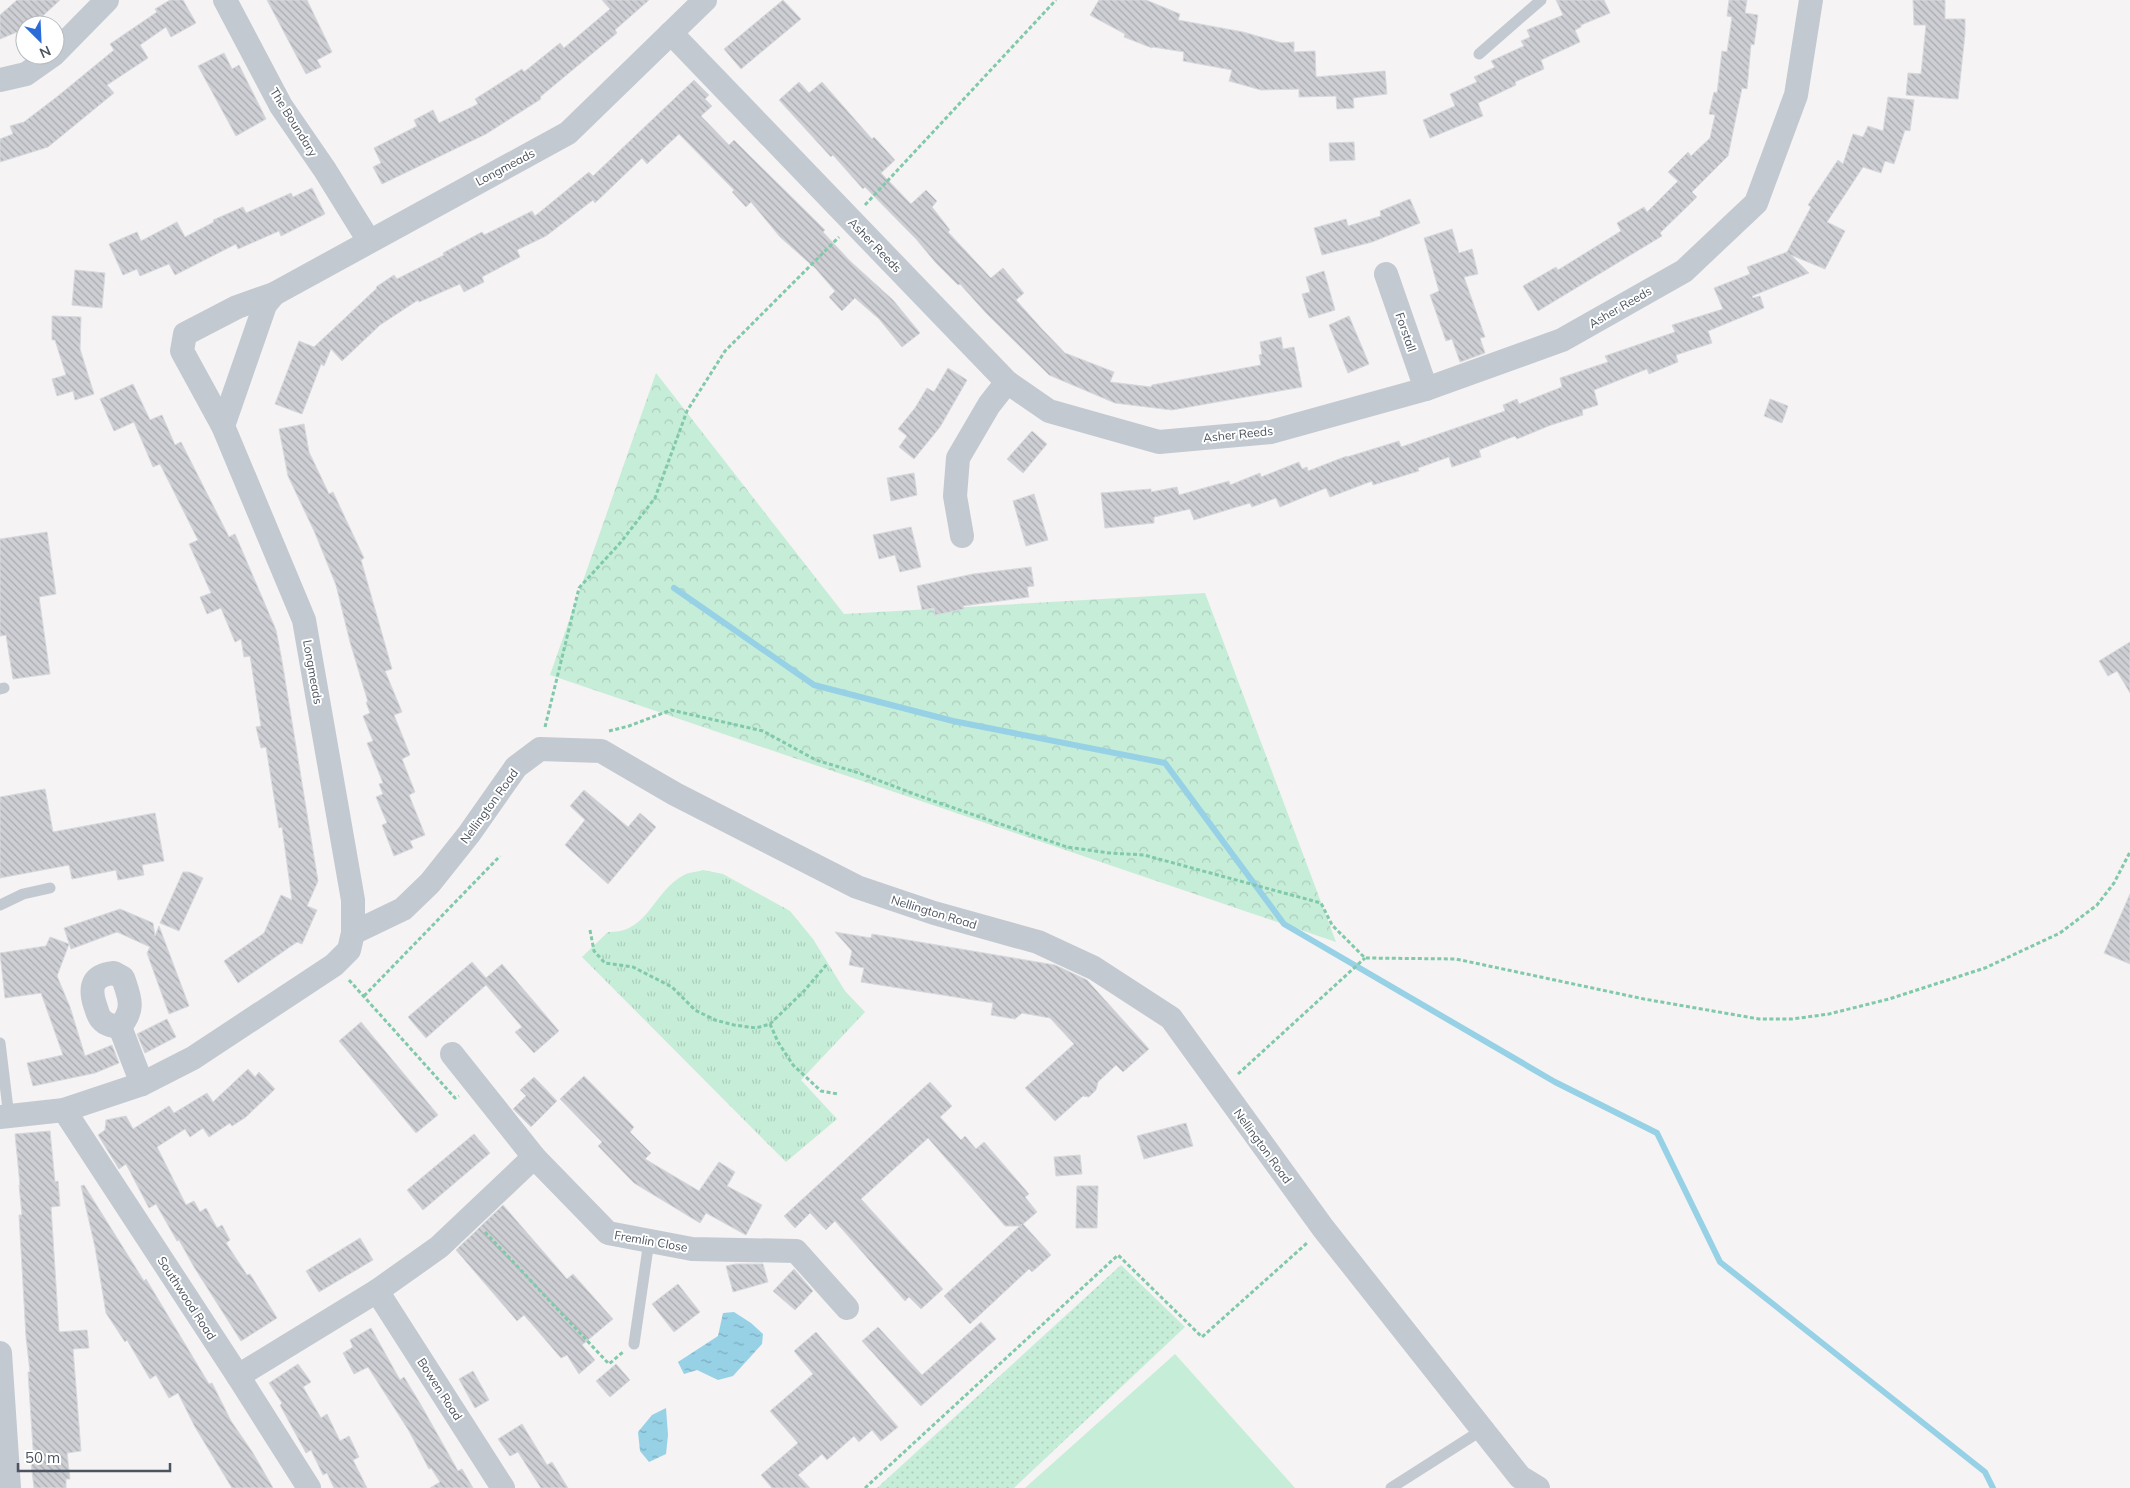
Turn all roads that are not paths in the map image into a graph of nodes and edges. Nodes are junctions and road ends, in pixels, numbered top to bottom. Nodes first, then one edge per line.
1 (107, 0) edge
2 (225, 0) edge
3 (705, 0) edge
4 (1541, 0) edge
5 (1811, 0) edge
6 (671, 33) junction
7 (65, 43) edge
8 (1480, 54) dead end
9 (39, 65) edge
10 (0, 80) edge
11 (369, 241) junction
12 (1386, 274) dead end
13 (274, 294) junction
14 (1007, 382) junction
15 (1426, 389) junction
16 (223, 426) junction
17 (962, 536) dead end
18 (50, 888) dead end
19 (0, 905) edge
20 (353, 932) junction
21 (120, 1027) dead end
22 (0, 1043) edge
23 (452, 1054) dead end
24 (142, 1084) junction
25 (64, 1110) junction
26 (4, 1117) edge
27 (534, 1157) junction
28 (649, 1241) junction
29 (377, 1291) junction
30 (846, 1308) dead end
31 (634, 1344) road end
32 (0, 1353) edge
33 (238, 1376) junction
34 (1482, 1430) junction
35 (1524, 1484) edge
36 (9, 1488) edge
37 (309, 1488) edge
38 (503, 1488) edge
39 (1391, 1488) edge

1 - 7 street
2 - 11 street, The Boundary
3 - 6 street, Longmeads
4 - 8 lane
5 - 15 street, Asher Reeds
6 - 11 street, Longmeads
6 - 14 street, Asher Reeds
9 - 10 street
11 - 13 street, Longmeads
12 - 15 street, Forstall
13 - 16 street
13 - 16 street, Longmeads
14 - 15 street, Asher Reeds
14 - 17 street
16 - 20 street, Longmeads
18 - 19 lane
20 - 24 street
20 - 34 street, Nellington Road
21 - 24 street
22 - 26 lane
23 - 27 street, Fremlin Close
24 - 25 street
25 - 26 street
25 - 33 street, Southwood Road
27 - 28 street, Fremlin Close
27 - 29 street
28 - 30 street, Fremlin Close
28 - 31 lane
29 - 33 street
29 - 38 street, Bowen Road
32 - 36 street
33 - 37 street, Southwood Road
34 - 35 street, Nellington Road
34 - 39 lane

